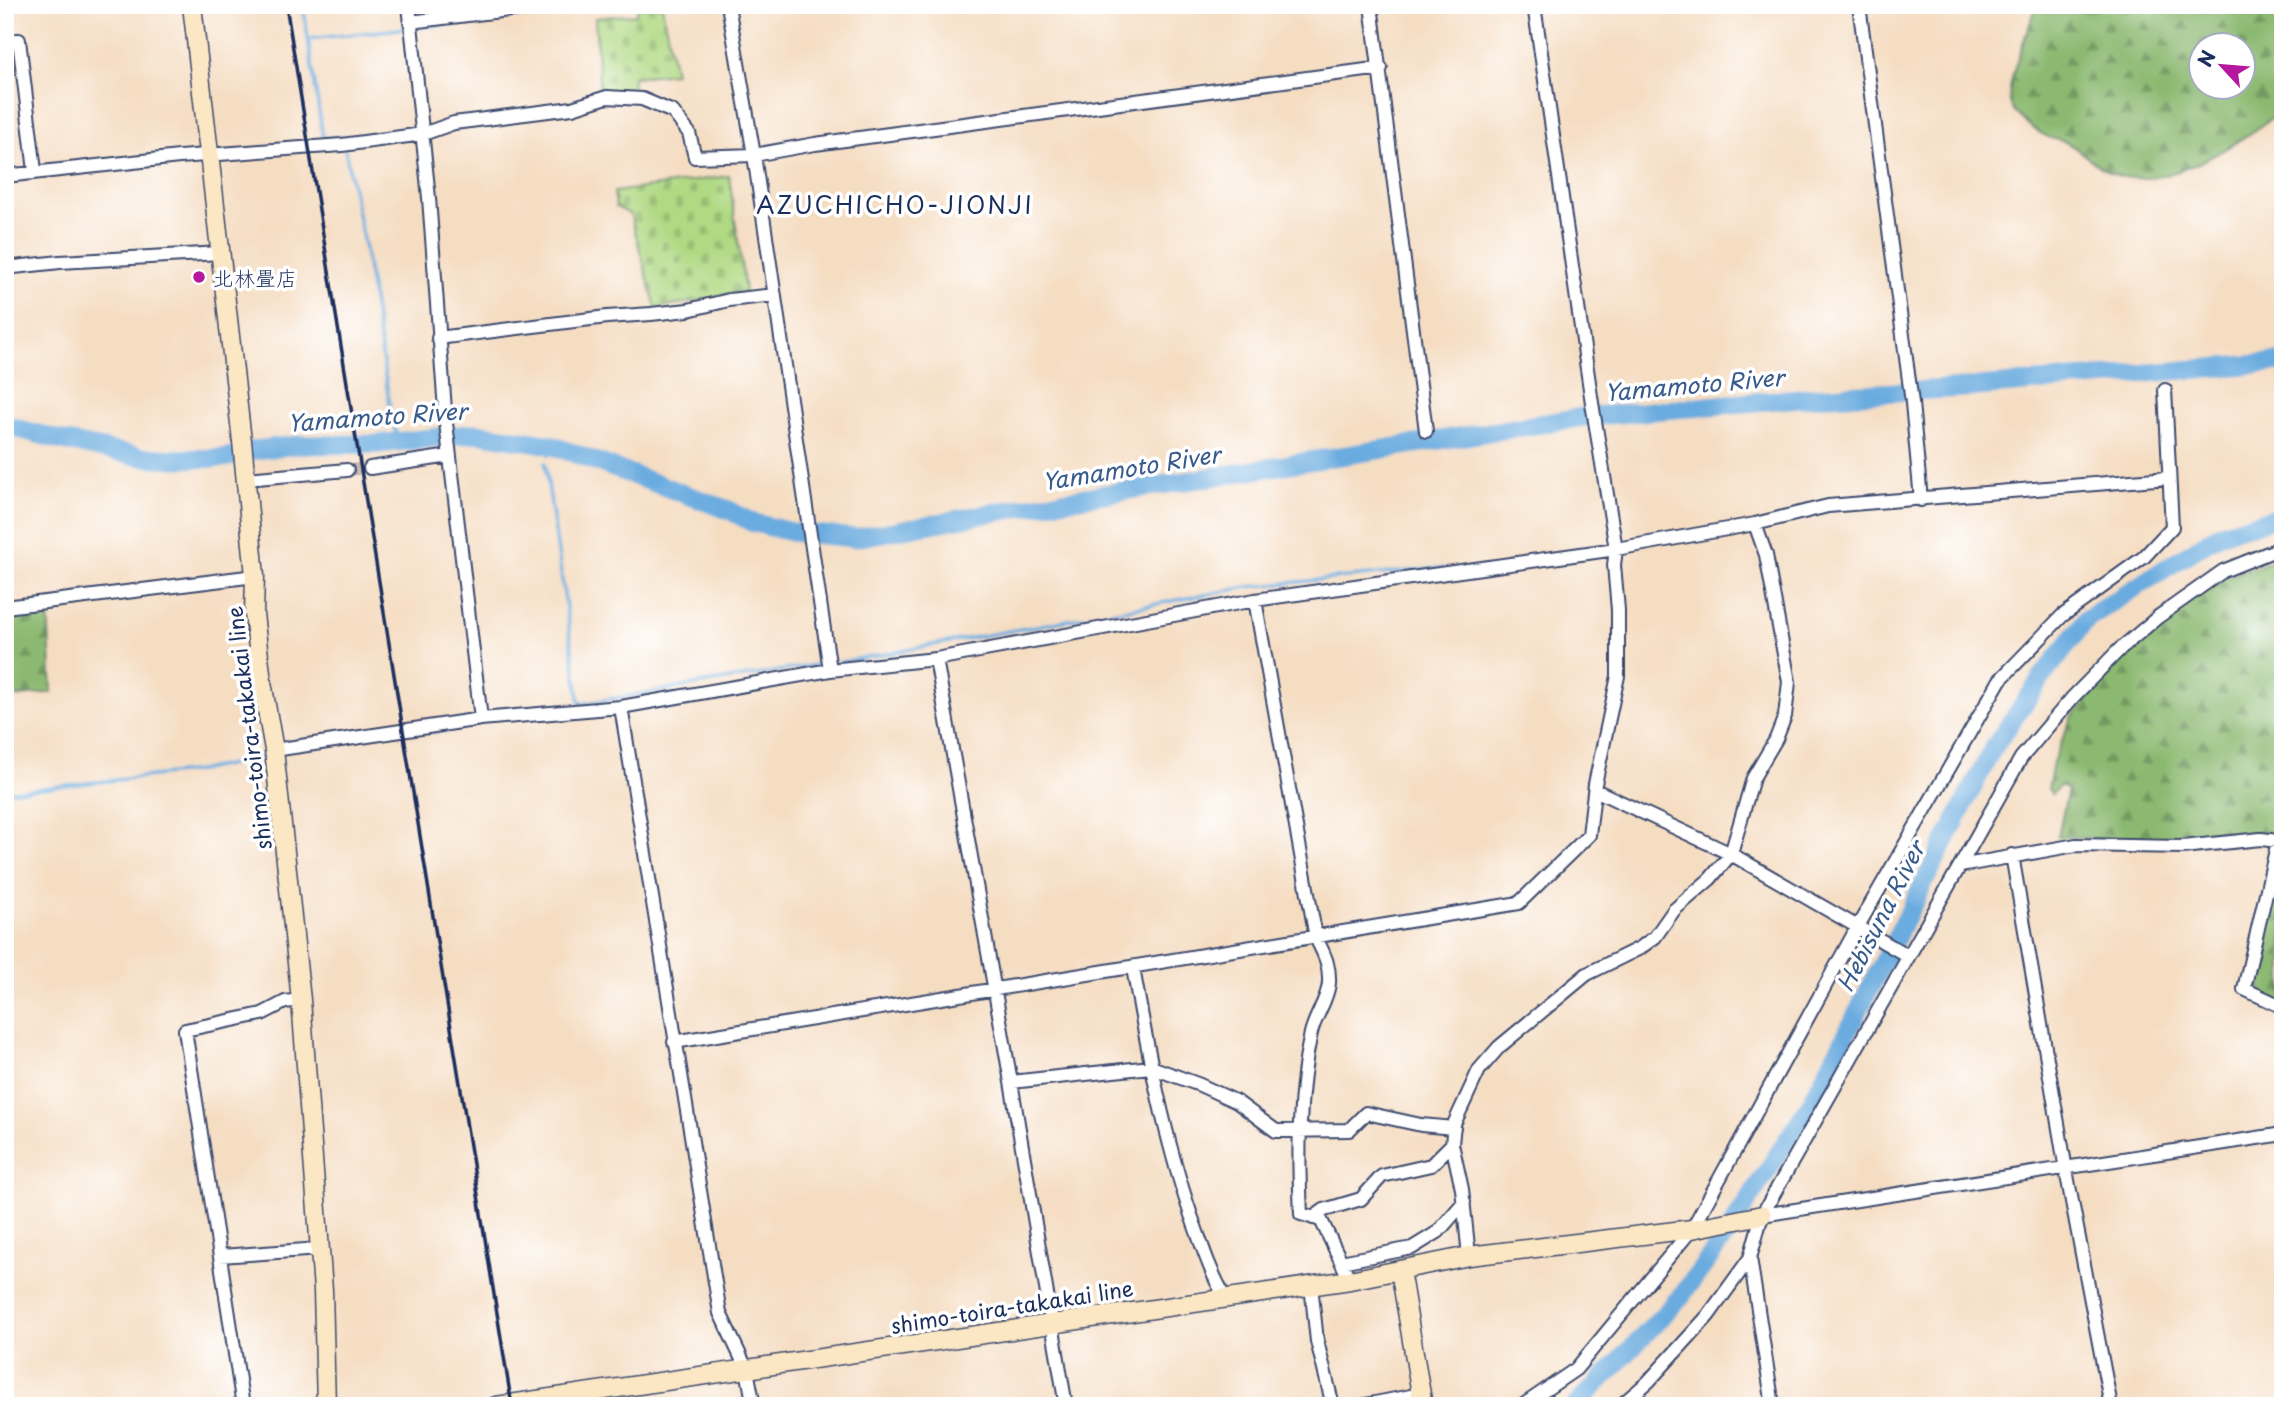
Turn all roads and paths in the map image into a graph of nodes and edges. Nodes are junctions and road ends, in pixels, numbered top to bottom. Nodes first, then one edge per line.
1 (192, 5) edge
2 (409, 5) edge
3 (550, 5) edge
4 (728, 5) edge
5 (1371, 5) edge
6 (1534, 5) edge
7 (1858, 5) edge
8 (410, 22) junction
9 (5, 41) edge
10 (1381, 68) junction
11 (423, 134) junction
12 (754, 155) junction
13 (209, 156) junction
14 (35, 171) junction
15 (5, 176) edge
16 (221, 253) junction
17 (5, 268) edge
18 (775, 295) junction
19 (438, 338) junction
20 (2165, 390) dead end
21 (1426, 431) dead end
22 (450, 453) junction
23 (370, 468) tunnel mouth
24 (347, 470) tunnel mouth
25 (245, 473) junction
26 (2168, 478) junction
27 (1921, 500) junction
28 (1755, 524) junction
29 (2283, 547) edge
30 (1616, 549) junction
31 (255, 576) junction
32 (1255, 600) junction
33 (5, 607) edge
34 (936, 659) junction
35 (830, 670) junction
36 (621, 707) junction
37 (481, 719) junction
38 (274, 750) junction
39 (1595, 790) junction
40 (1731, 854) junction
41 (2012, 855) junction
42 (1960, 866) junction
43 (1858, 926) junction
44 (1315, 938) junction
45 (1908, 956) junction
46 (1133, 968) junction
47 (993, 988) junction
48 (301, 1000) junction
49 (2283, 1007) edge
50 (674, 1042) junction
51 (1151, 1067) junction
52 (1011, 1082) junction
53 (1454, 1128) junction
54 (1300, 1129) junction
55 (2283, 1134) edge
56 (1452, 1144) junction
57 (2066, 1170) junction
58 (1464, 1202) junction
59 (1762, 1215) junction
60 (1313, 1218) junction
61 (1692, 1229) junction
62 (1412, 1248) junction
63 (320, 1249) junction
64 (220, 1256) junction
65 (1469, 1256) junction
66 (1750, 1258) junction
67 (1341, 1262) junction
68 (1400, 1270) junction
69 (1350, 1279) junction
70 (1311, 1285) junction
71 (1225, 1297) junction
72 (1053, 1323) junction
73 (747, 1370) junction
74 (1422, 1400) edge
75 (243, 1406) edge
76 (326, 1406) edge
77 (495, 1406) edge
78 (754, 1406) edge
79 (1066, 1406) edge
80 (1334, 1406) edge
81 (1360, 1406) edge
82 (1522, 1406) edge
83 (1620, 1406) edge
84 (1773, 1406) edge
85 (2111, 1406) edge

1 - 13 main road, shimo-toira-takakai line
2 - 8 street
3 - 8 street
4 - 12 street
5 - 10 street
6 - 30 street
7 - 27 street
8 - 11 street
9 - 14 street
10 - 12 street
10 - 21 street
11 - 12 street
11 - 13 street
11 - 19 street
12 - 18 street
13 - 14 street
13 - 16 main road, shimo-toira-takakai line
14 - 15 street
16 - 17 street
16 - 25 main road, shimo-toira-takakai line
18 - 19 street
18 - 35 street
19 - 22 street
20 - 26 street
22 - 23 street
22 - 37 street
24 - 25 street
25 - 31 main road, shimo-toira-takakai line
26 - 27 street
26 - 43 street
27 - 28 street
28 - 30 street
28 - 40 street
29 - 42 street
30 - 32 street
30 - 39 street
31 - 33 street
31 - 38 main road, shimo-toira-takakai line
32 - 34 street
32 - 44 street
34 - 35 street
34 - 47 street
35 - 36 street
36 - 37 street
36 - 50 street
37 - 38 street
38 - 48 main road, shimo-toira-takakai line
39 - 40 street
39 - 44 street
40 - 43 street
40 - 53 street
41 - 42 street
41 - 49 street
41 - 57 street
42 - 45 street
43 - 45 street
43 - 61 street
44 - 46 street
44 - 54 street
45 - 59 street
46 - 47 street
46 - 51 street
47 - 50 street
47 - 52 street
48 - 63 main road, shimo-toira-takakai line
48 - 64 street
50 - 73 street
51 - 52 street
51 - 54 street
51 - 71 street
52 - 72 street
53 - 54 street
53 - 56 street
54 - 60 street
55 - 57 street
56 - 58 street
56 - 60 street
57 - 59 street
57 - 85 street
58 - 62 street
58 - 65 street
59 - 61 main road, shimo-toira-takakai line
59 - 66 street
60 - 67 street
61 - 65 main road, shimo-toira-takakai line
61 - 82 street
62 - 67 street
62 - 68 street
63 - 64 street
63 - 76 main road, shimo-toira-takakai line
64 - 75 street
65 - 68 main road, shimo-toira-takakai line
66 - 83 street
66 - 84 street
67 - 69 street
68 - 69 main road, shimo-toira-takakai line
68 - 74 main road
69 - 70 main road, shimo-toira-takakai line
70 - 71 main road, shimo-toira-takakai line
70 - 80 street
71 - 72 main road, shimo-toira-takakai line
72 - 73 main road, shimo-toira-takakai line
72 - 79 street
73 - 77 main road, shimo-toira-takakai line
73 - 78 street
74 - 81 street

